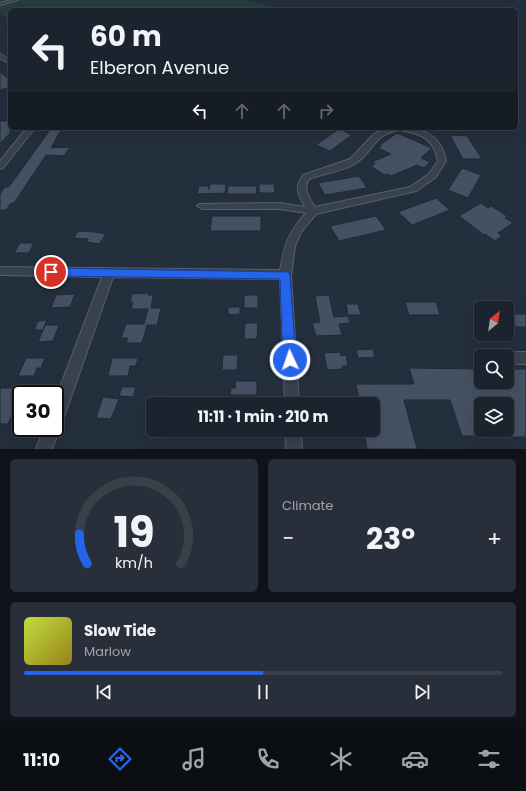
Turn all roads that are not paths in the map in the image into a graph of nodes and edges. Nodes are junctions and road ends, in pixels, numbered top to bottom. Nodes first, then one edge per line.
1 (16, 0) edge
2 (0, 4) edge
3 (29, 130) edge
4 (386, 130) edge
5 (416, 130) edge
6 (0, 166) edge
7 (202, 206) dead end
8 (313, 211) junction
9 (0, 271) edge
10 (109, 272) junction
11 (285, 275) junction
12 (64, 395) edge
13 (292, 397) edge
14 (49, 437) edge
15 (293, 437) edge
16 (44, 449) edge
17 (294, 449) edge

1 - 2 street
3 - 6 street
4 - 8 street
5 - 8 street
7 - 8 street
8 - 11 street
9 - 10 street
10 - 11 street
10 - 12 street
11 - 13 street
14 - 16 street
15 - 17 street

